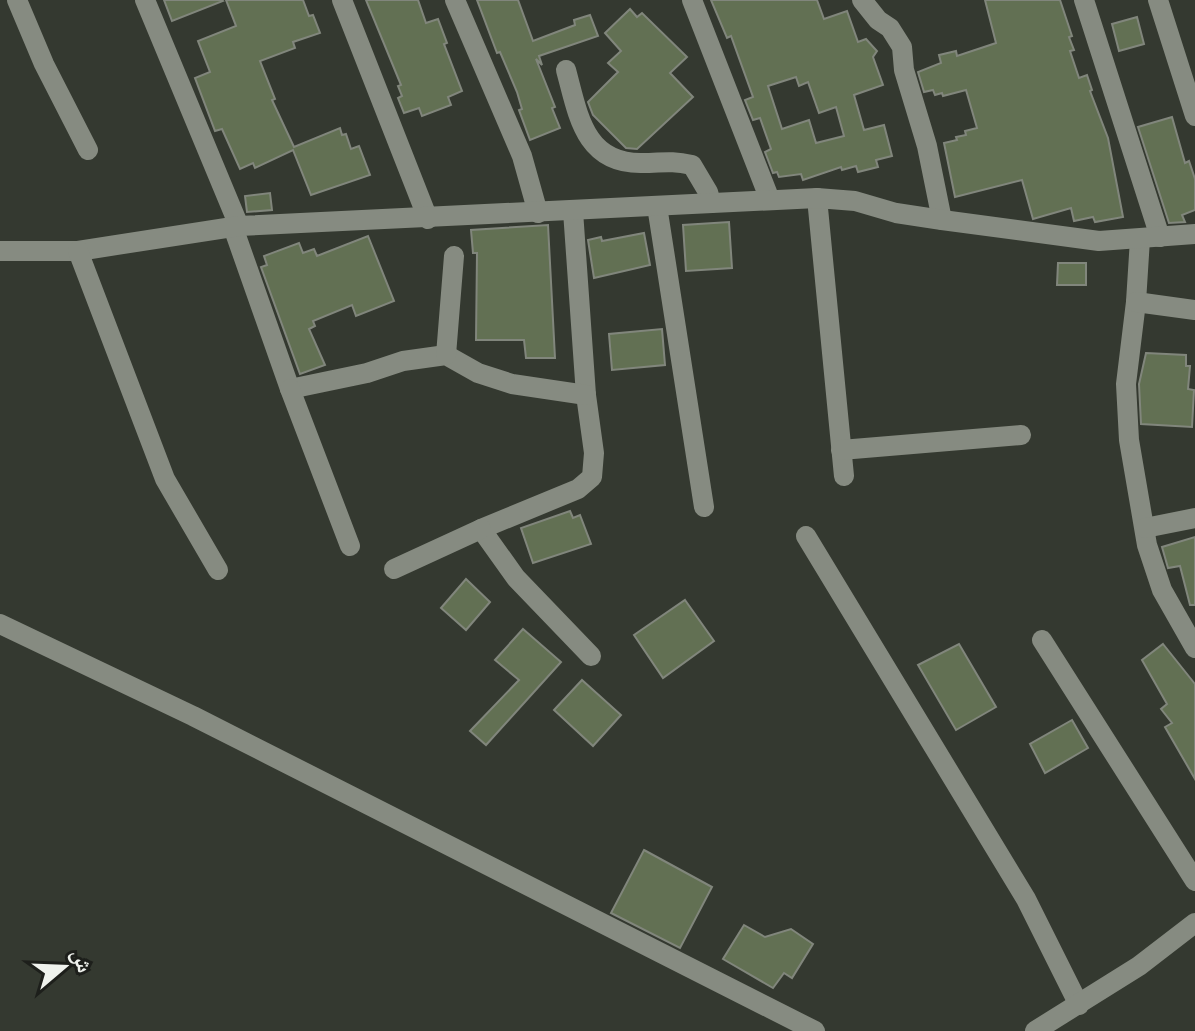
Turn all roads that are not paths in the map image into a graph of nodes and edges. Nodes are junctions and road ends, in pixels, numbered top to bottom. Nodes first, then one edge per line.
1 (17, 0) edge
2 (145, 0) edge
3 (342, 0) edge
4 (455, 0) edge
5 (692, 0) edge
6 (862, 0) edge
7 (1084, 0) edge
8 (1158, 0) edge
9 (566, 70) dead end
10 (1190, 86) edge
11 (1195, 116) edge
12 (88, 150) dead end
13 (817, 198) junction
14 (770, 200) junction
15 (711, 203) junction
16 (657, 206) junction
17 (573, 211) junction
18 (538, 213) junction
19 (428, 219) junction
20 (942, 220) junction
21 (236, 226) junction
22 (1195, 234) edge
23 (1150, 238) junction
24 (0, 251) edge
25 (78, 251) junction
26 (454, 256) dead end
27 (1136, 302) junction
28 (1195, 310) edge
29 (446, 355) junction
30 (290, 389) junction
31 (586, 395) junction
32 (1021, 435) dead end
33 (841, 450) junction
34 (844, 476) dead end
35 (704, 507) dead end
36 (1195, 518) edge
37 (1145, 528) junction
38 (481, 529) junction
39 (806, 536) dead end
40 (350, 546) dead end
41 (394, 569) dead end
42 (218, 570) dead end
43 (0, 624) edge
44 (1042, 640) dead end
45 (1195, 648) edge
46 (591, 656) dead end
47 (1195, 881) edge
48 (1195, 923) edge
49 (1079, 1005) junction
50 (815, 1031) edge
51 (1035, 1031) edge

1 - 12 street
2 - 21 street
3 - 19 street
4 - 18 street
5 - 14 street
6 - 20 street
7 - 23 street
8 - 10 street
9 - 15 street
10 - 11 street
13 - 14 street
13 - 20 street
13 - 33 street
14 - 15 street
15 - 16 street
16 - 17 street
16 - 35 street
17 - 18 street
17 - 31 street
18 - 19 street
19 - 21 street
20 - 23 street
21 - 25 street
21 - 30 street
22 - 23 street
23 - 27 street
24 - 25 street
25 - 42 street
26 - 29 street
27 - 28 street
27 - 37 street
29 - 30 street
29 - 31 street
30 - 40 street
31 - 38 street
32 - 33 street
33 - 34 street
36 - 37 street
37 - 45 street
38 - 41 street
38 - 46 street
39 - 49 street
43 - 50 street
44 - 47 street
48 - 49 street
49 - 51 street

